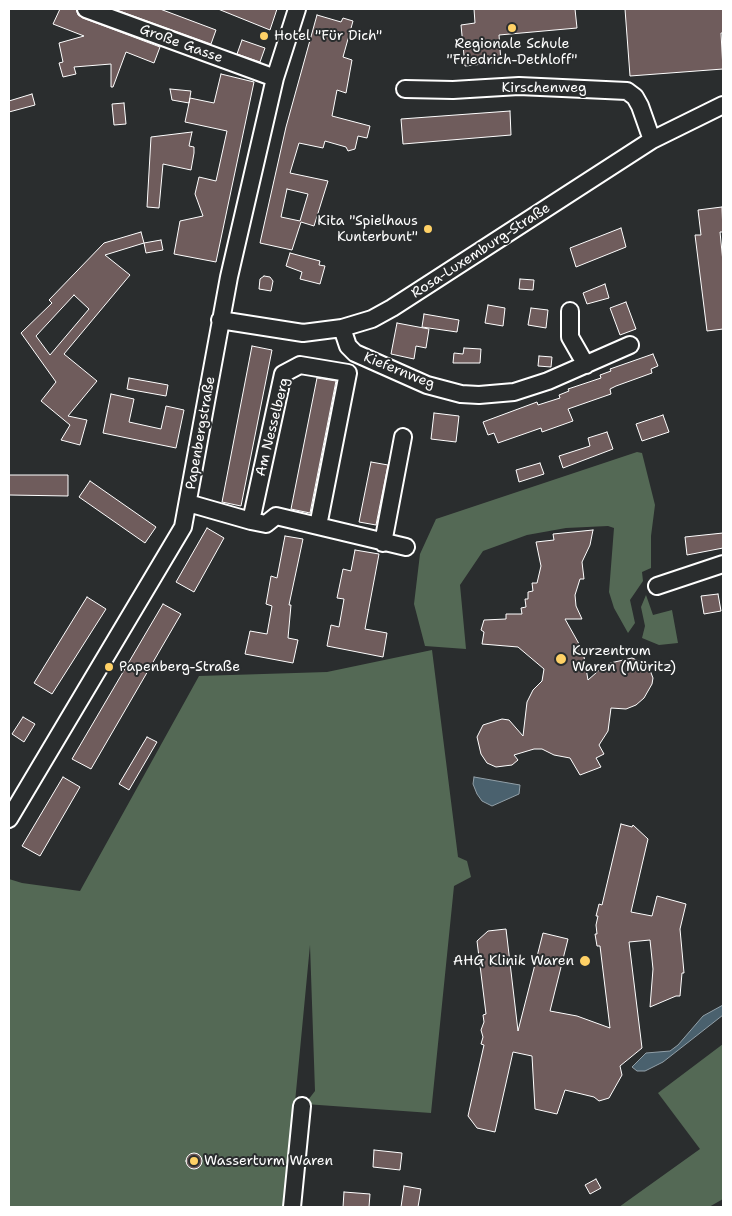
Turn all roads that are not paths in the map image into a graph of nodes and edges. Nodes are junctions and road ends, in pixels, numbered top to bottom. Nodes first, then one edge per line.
1 (86, 9) edge
2 (297, 9) edge
3 (276, 78) junction
4 (405, 89) dead end
5 (723, 105) edge
6 (652, 140) junction
7 (570, 311) dead end
8 (220, 320) junction
9 (342, 328) junction
10 (630, 345) dead end
11 (586, 365) junction
12 (403, 436) dead end
13 (188, 503) junction
14 (251, 521) junction
15 (318, 526) junction
16 (383, 543) junction
17 (406, 547) dead end
18 (723, 564) edge
19 (657, 586) dead end
20 (9, 819) edge
21 (302, 1106) dead end
22 (292, 1207) edge

1 - 3 street, Große Gasse
2 - 3 street, Papenbergstraße
3 - 8 street, Papenbergstraße
4 - 6 street, Kirschenweg
5 - 6 street, Rosa-Luxemburg-Straße
6 - 9 street, Rosa-Luxemburg-Straße
7 - 11 street
8 - 9 street, Rosa-Luxemburg-Straße
8 - 13 street, Papenbergstraße
9 - 11 street, Kiefernweg
10 - 11 street, Kiefernweg
12 - 16 street
13 - 14 street
13 - 20 street, Papenbergstraße
14 - 15 street
14 - 15 street, Am Nesselberg
15 - 16 street
16 - 17 street
18 - 19 street
21 - 22 street

